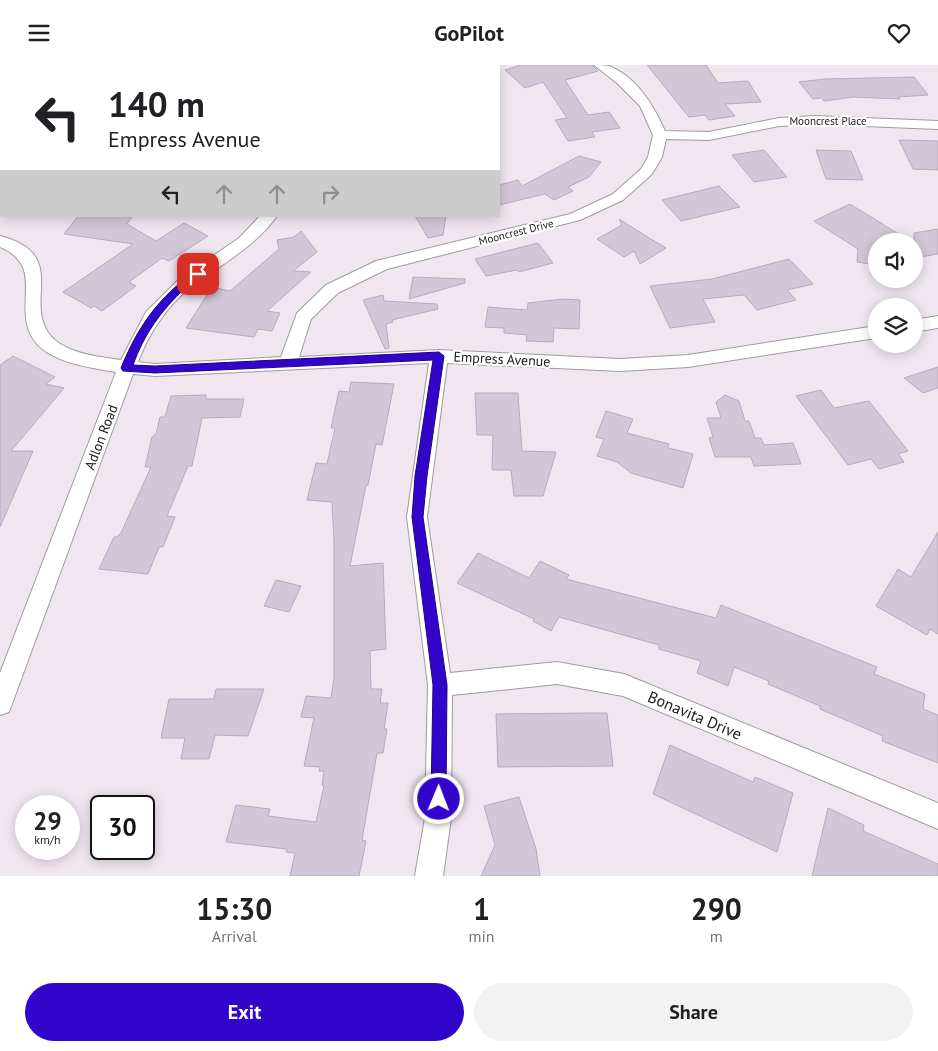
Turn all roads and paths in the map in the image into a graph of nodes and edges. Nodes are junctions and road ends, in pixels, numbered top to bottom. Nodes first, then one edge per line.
1 (600, 65) edge
2 (938, 125) edge
3 (660, 135) junction
4 (268, 217) edge
5 (0, 241) edge
6 (938, 321) edge
7 (923, 324) edge
8 (868, 333) edge
9 (439, 356) junction
10 (288, 362) junction
11 (126, 368) junction
12 (440, 685) junction
13 (0, 704) edge
14 (938, 816) edge
15 (429, 876) edge

1 - 3 street
2 - 3 street, Mooncrest Place
3 - 10 street, Mooncrest Drive
4 - 11 street, Adlon Road
5 - 11 street, Empress Avenue
6 - 7 street
8 - 9 street, Empress Avenue
9 - 10 street, Empress Avenue
9 - 12 street
10 - 11 street, Empress Avenue
11 - 13 street, Adlon Road
12 - 14 street, Bonavita Drive
12 - 15 street

